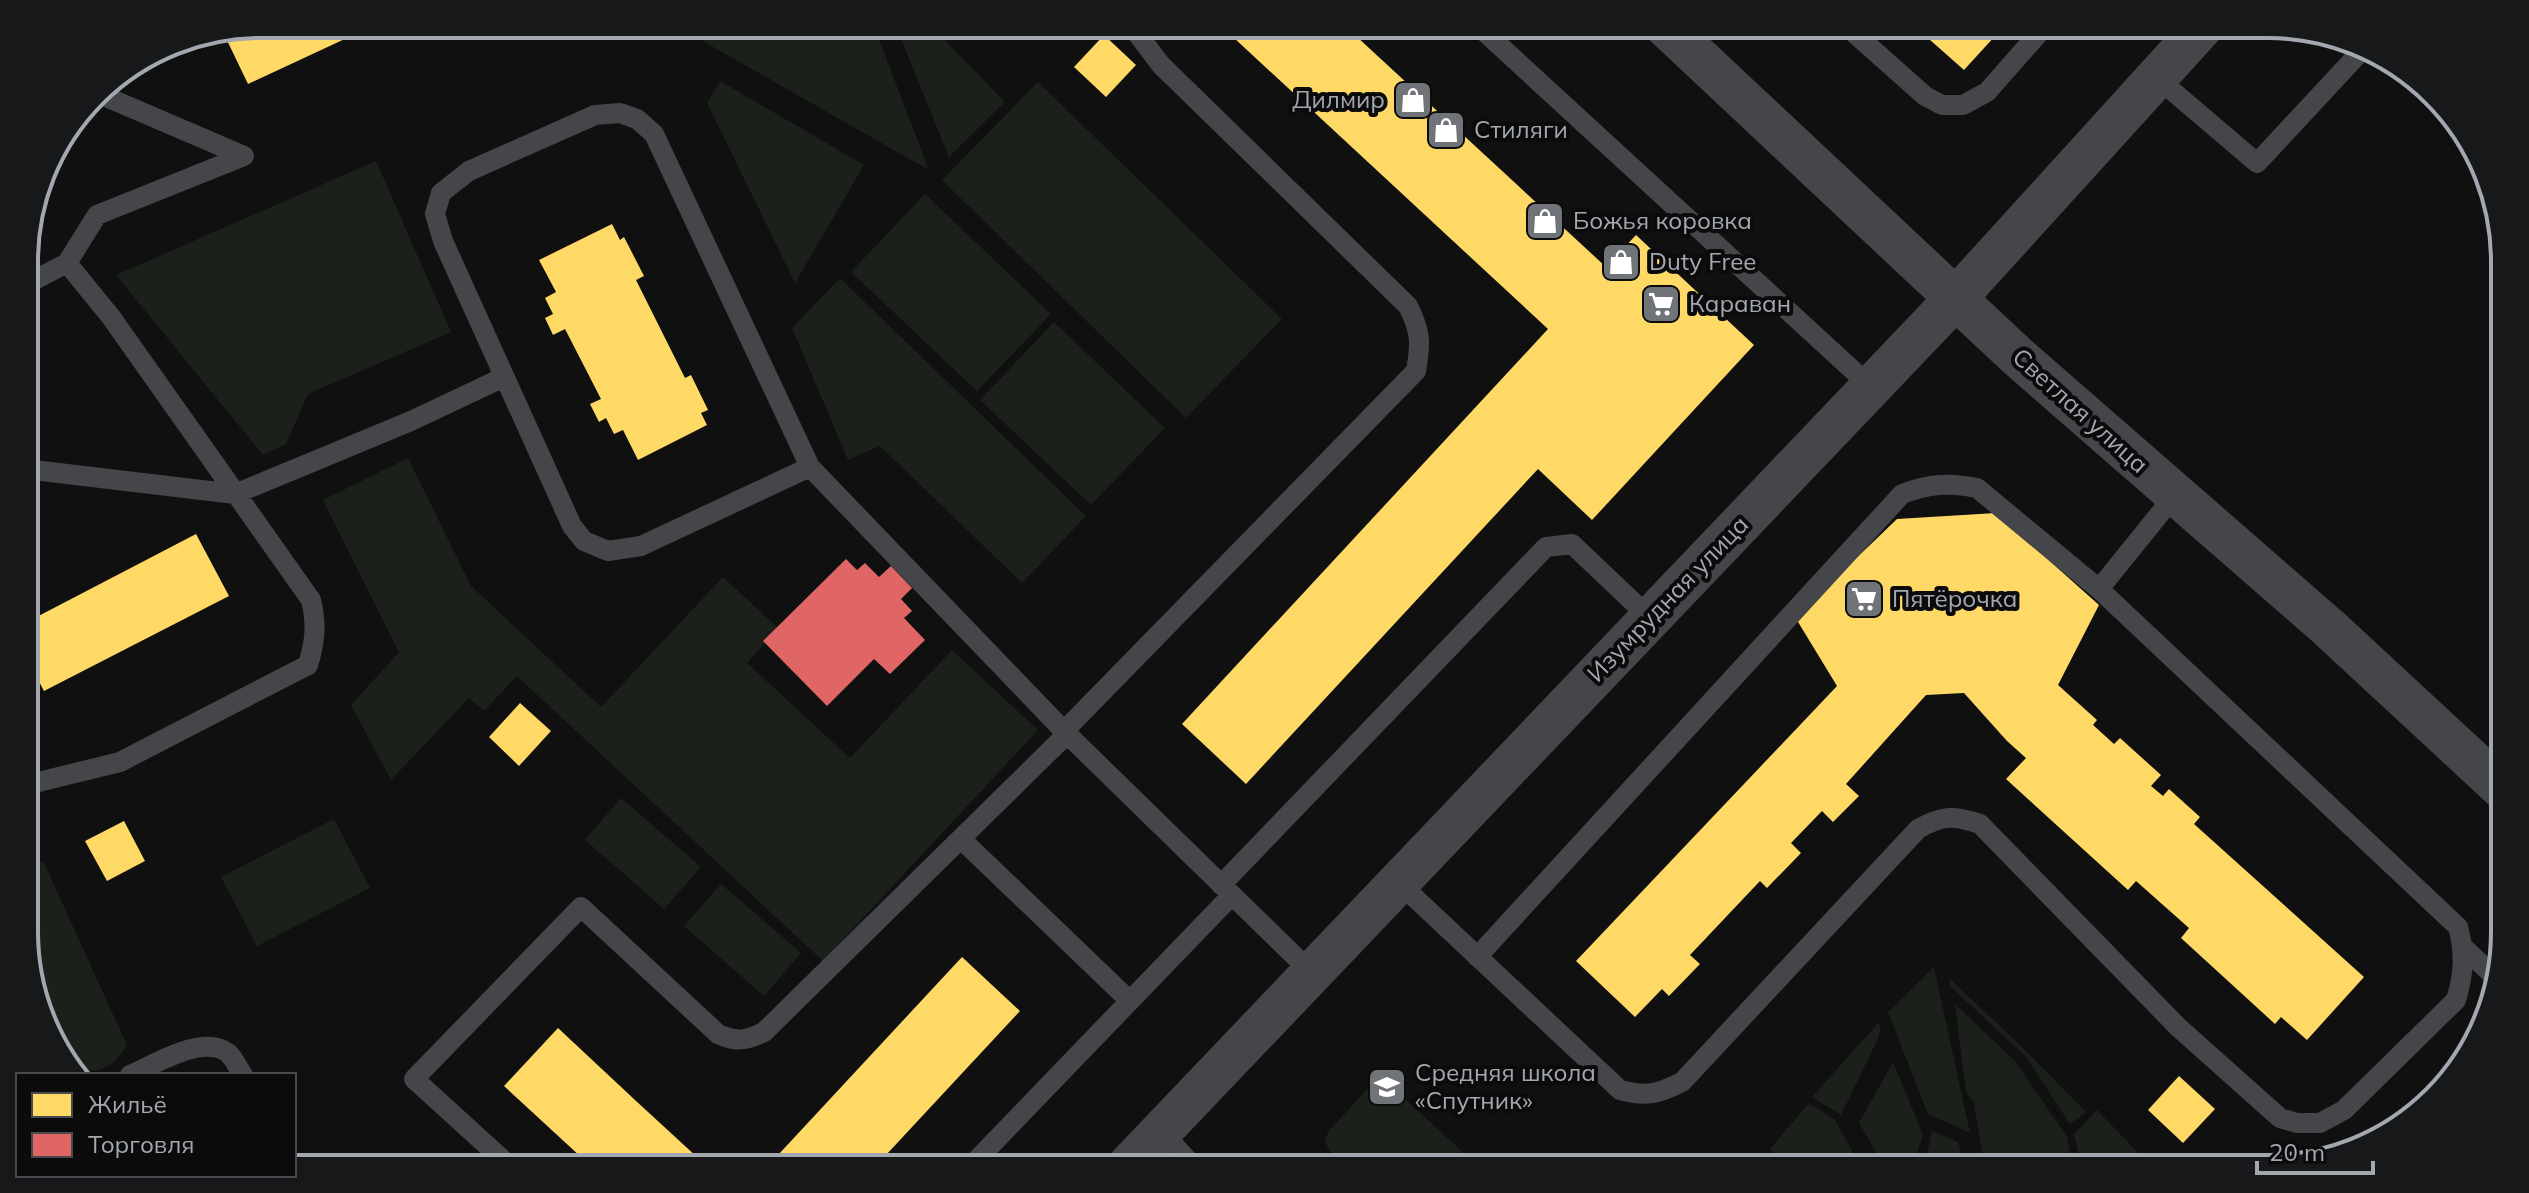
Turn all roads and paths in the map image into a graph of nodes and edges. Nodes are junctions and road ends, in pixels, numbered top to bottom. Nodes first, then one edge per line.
1 (1141, 38) edge
2 (1491, 38) edge
3 (1678, 38) edge
4 (1860, 38) edge
5 (2035, 38) edge
6 (2192, 38) edge
7 (2356, 57) edge
8 (2156, 77) junction
9 (109, 98) edge
10 (67, 263) junction
11 (38, 278) edge
12 (1956, 298) junction
13 (504, 377) junction
14 (1870, 386) junction
15 (810, 467) junction
16 (38, 471) edge
17 (235, 494) junction
18 (2175, 495) junction
19 (2099, 589) junction
20 (1650, 618) junction
21 (1066, 733) junction
22 (2491, 778) edge
23 (38, 782) edge
24 (961, 839) junction
25 (1398, 882) junction
26 (1227, 890) junction
27 (2463, 947) junction
28 (1477, 957) junction
29 (2488, 970) edge
30 (1312, 973) junction
31 (1130, 1001) junction
32 (135, 1073) edge
33 (242, 1073) edge
34 (1161, 1131) junction
35 (498, 1155) edge
36 (982, 1155) edge
37 (1138, 1155) edge
38 (1183, 1155) edge

1 - 21 lane
2 - 14 lane
3 - 12 street, Светлая улица
4 - 5 lane
6 - 8 street, Изумрудная улица
7 - 8 lane
8 - 12 street, Изумрудная улица
9 - 10 lane
10 - 11 lane
10 - 17 lane
12 - 14 street, Изумрудная улица
12 - 18 street, Светлая улица
13 - 15 lane
13 - 15 lane
13 - 17 lane
14 - 20 street, Изумрудная улица
15 - 21 lane
16 - 17 lane
17 - 23 lane
18 - 19 lane
18 - 22 street, Светлая улица
19 - 27 lane
19 - 28 lane
20 - 25 street, Изумрудная улица
20 - 26 lane
21 - 24 lane
21 - 26 lane
24 - 31 lane
24 - 35 lane
25 - 28 lane
25 - 30 street, Изумрудная улица
26 - 30 lane
26 - 31 lane
27 - 28 lane
27 - 29 lane
30 - 34 street, Изумрудная улица
31 - 36 lane
32 - 33 lane
34 - 37 street, Изумрудная улица
34 - 38 lane

